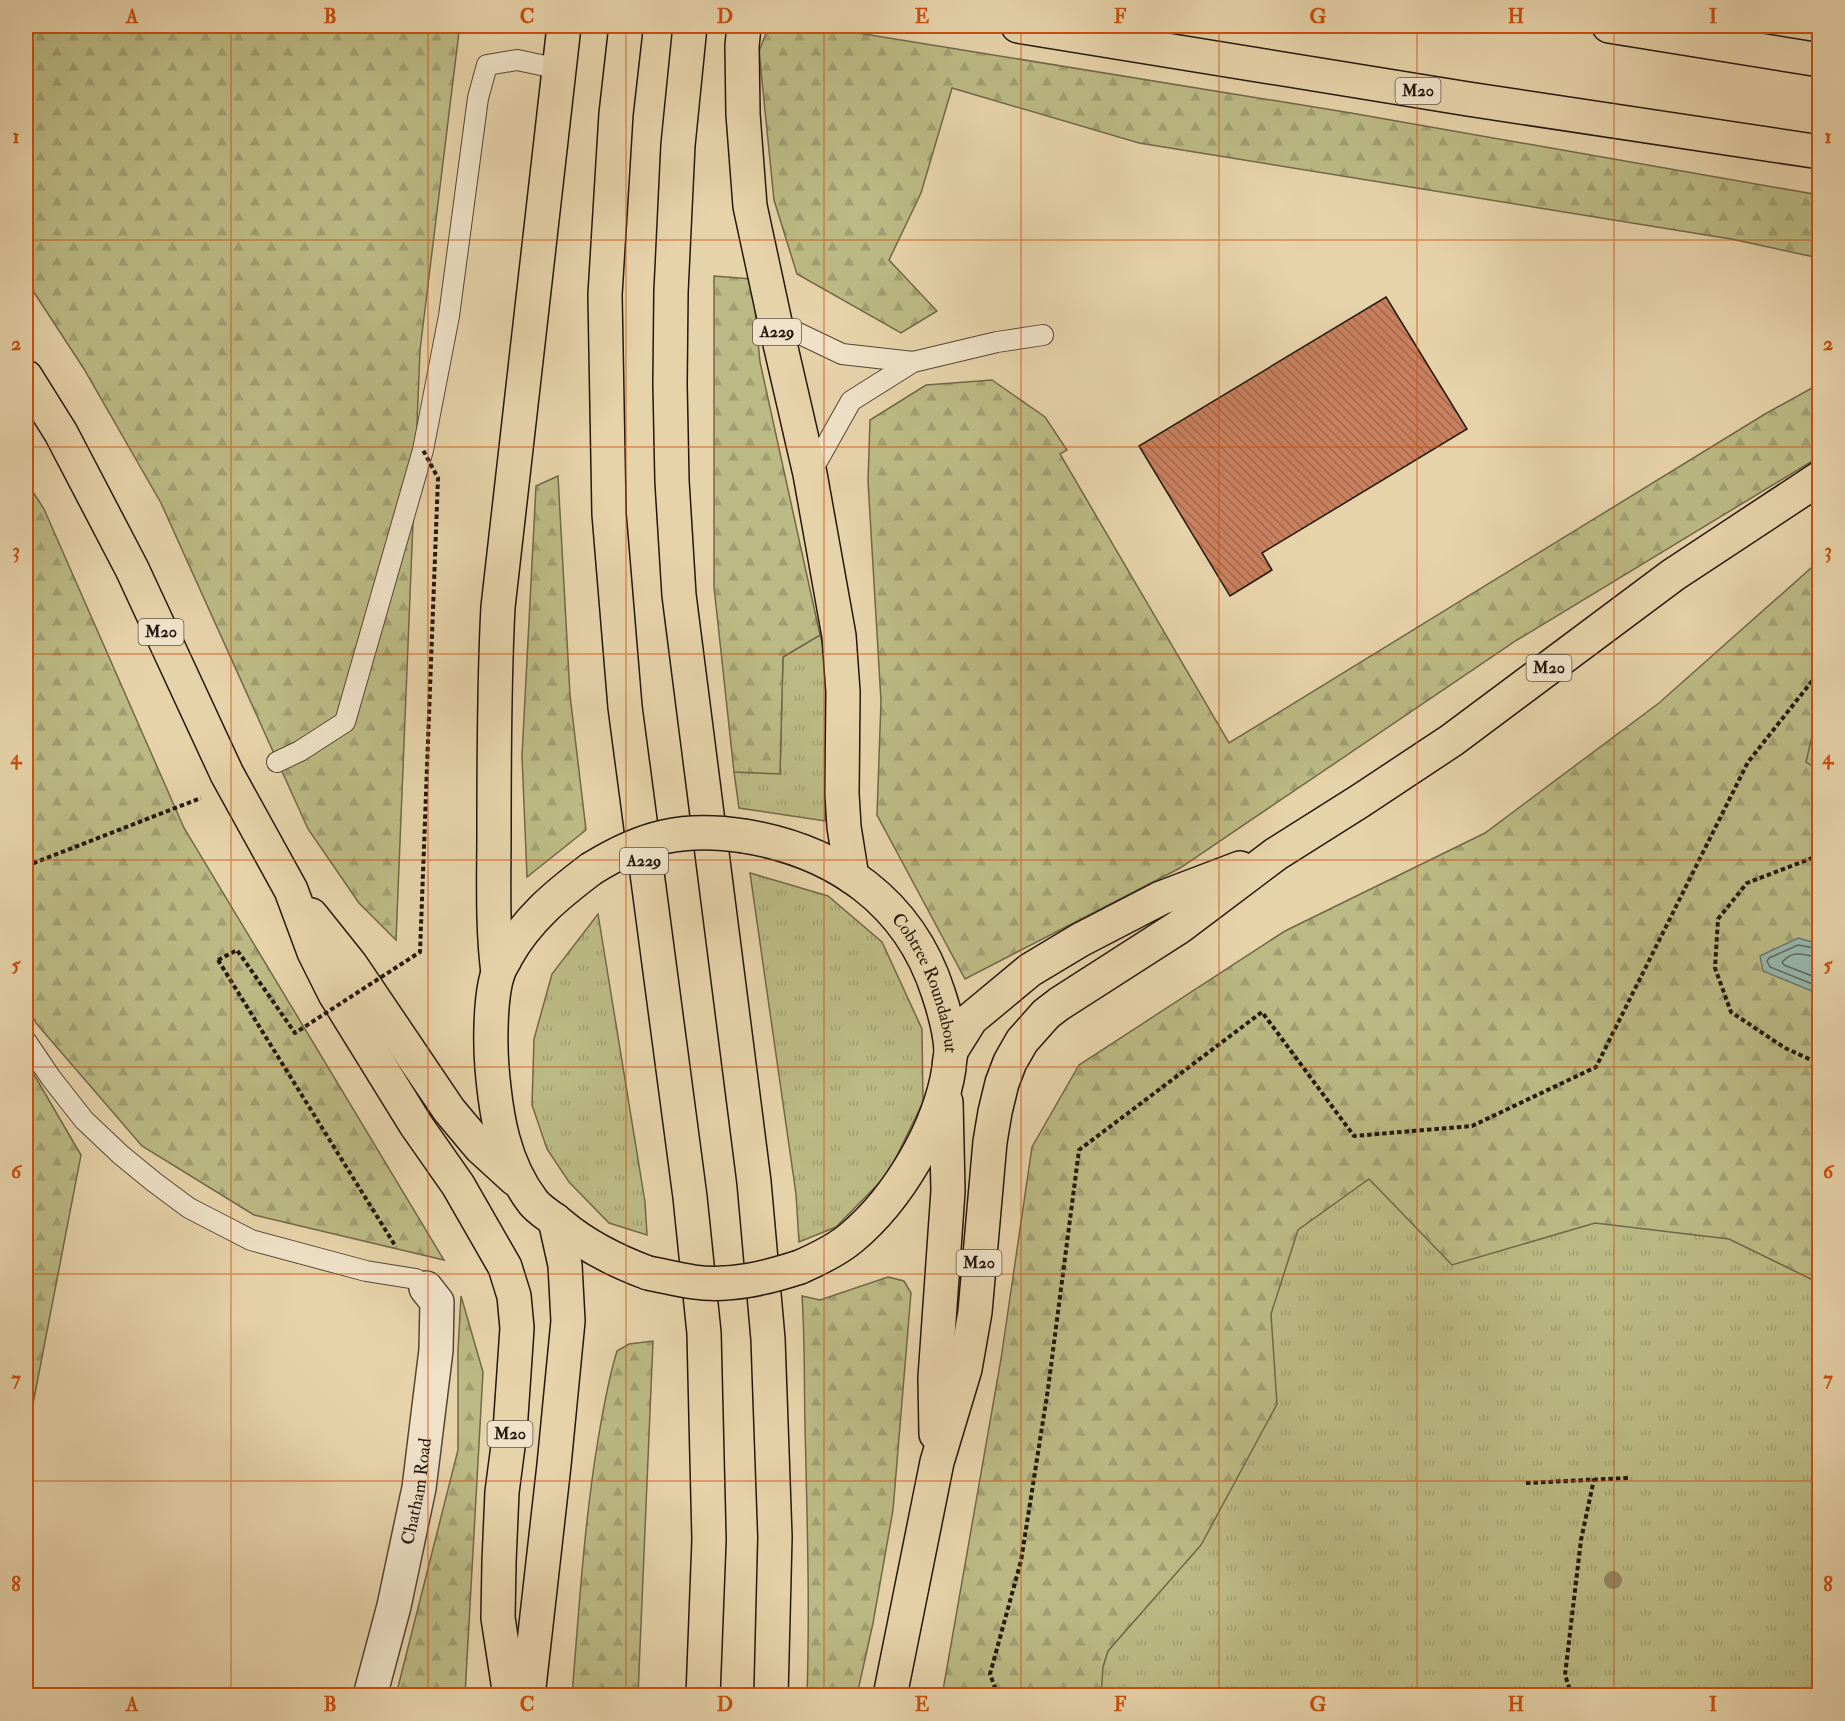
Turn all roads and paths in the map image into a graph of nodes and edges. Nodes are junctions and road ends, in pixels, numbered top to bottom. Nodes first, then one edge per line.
1 (564, 26) edge
2 (626, 26) edge
3 (690, 26) edge
4 (744, 26) edge
5 (1018, 26) edge
6 (1609, 26) edge
7 (1820, 60) edge
8 (560, 69) junction
9 (1820, 152) edge
10 (775, 322) junction
11 (1043, 334) dead end
12 (913, 362) junction
13 (26, 377) edge
14 (423, 450) junction
15 (810, 474) junction
16 (1820, 478) edge
17 (1820, 671) edge
18 (277, 762) dead end
19 (206, 796) dead end
20 (1276, 854) junction
21 (1820, 855) edge
22 (26, 867) edge
23 (852, 877) junction
24 (291, 890) junction
25 (498, 973) junction
26 (26, 1041) edge
27 (951, 1051) junction
28 (1820, 1064) edge
29 (946, 1088) junction
30 (522, 1185) junction
31 (555, 1220) junction
32 (421, 1283) junction
33 (937, 1462) junction
34 (1628, 1478) dead end
35 (1594, 1479) junction
36 (1526, 1483) dead end
37 (370, 1695) edge
38 (510, 1695) edge
39 (528, 1695) edge
40 (703, 1695) edge
41 (771, 1695) edge
42 (890, 1695) edge
43 (998, 1695) edge
44 (1572, 1695) edge

1 - 8 highway
2 - 40 highway, A229
3 - 41 highway
4 - 10 highway, A229
5 - 9 highway, M20
6 - 7 highway
8 - 14 lane
8 - 25 highway
10 - 12 lane
10 - 15 highway, A229
11 - 12 lane
12 - 15 lane
13 - 24 highway, M20
14 - 18 lane
14 - 32 path, bridge
15 - 23 highway, A229
16 - 20 highway, M20
17 - 43 path
19 - 22 path
20 - 27 highway, M20
20 - 33 highway, M20
21 - 28 path
23 - 25 highway, Cobtree Roundabout, bridge
23 - 27 highway, Cobtree Roundabout
24 - 30 highway, M20
24 - 38 highway, M20
25 - 30 highway, Cobtree Roundabout
26 - 32 lane
27 - 29 highway, Cobtree Roundabout
29 - 31 highway, Cobtree Roundabout, bridge
29 - 33 highway
30 - 31 highway, Cobtree Roundabout
31 - 39 highway
32 - 37 street, Chatham Road
33 - 42 highway
34 - 35 path
35 - 36 path
35 - 44 path

